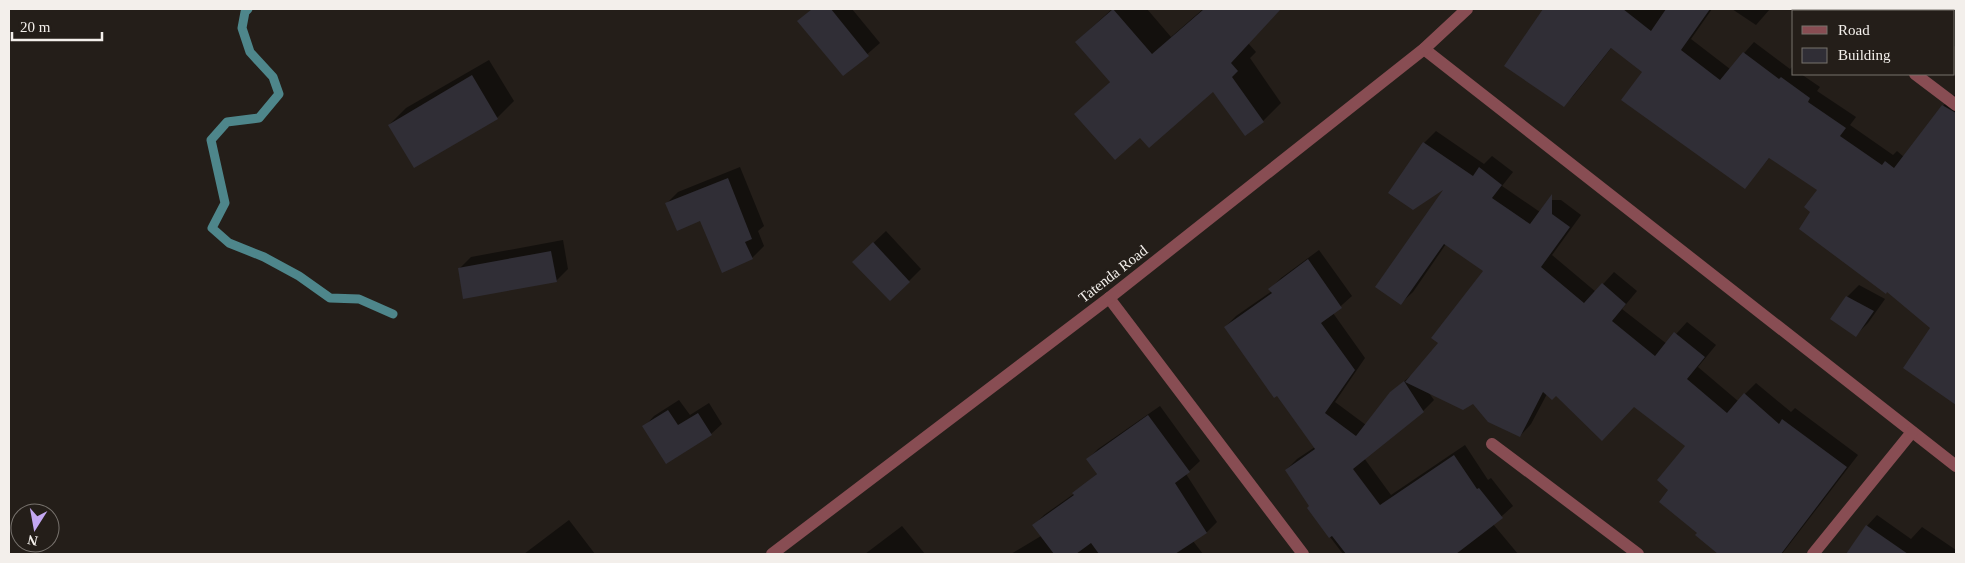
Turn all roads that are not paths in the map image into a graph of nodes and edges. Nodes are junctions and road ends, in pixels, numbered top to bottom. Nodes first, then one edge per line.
1 (1467, 9) edge
2 (1424, 49) junction
3 (1916, 75) edge
4 (1956, 105) edge
5 (1109, 298) junction
6 (1912, 432) junction
7 (1492, 444) dead end
8 (1956, 466) edge
9 (772, 554) edge
10 (1302, 554) edge
11 (1638, 554) edge
12 (1813, 554) edge

1 - 2 street, Tatenda Road
2 - 5 street, Tatenda Road
2 - 6 street
3 - 4 street
5 - 9 street, Tatenda Road
5 - 10 street
6 - 8 street
6 - 12 street
7 - 11 street

